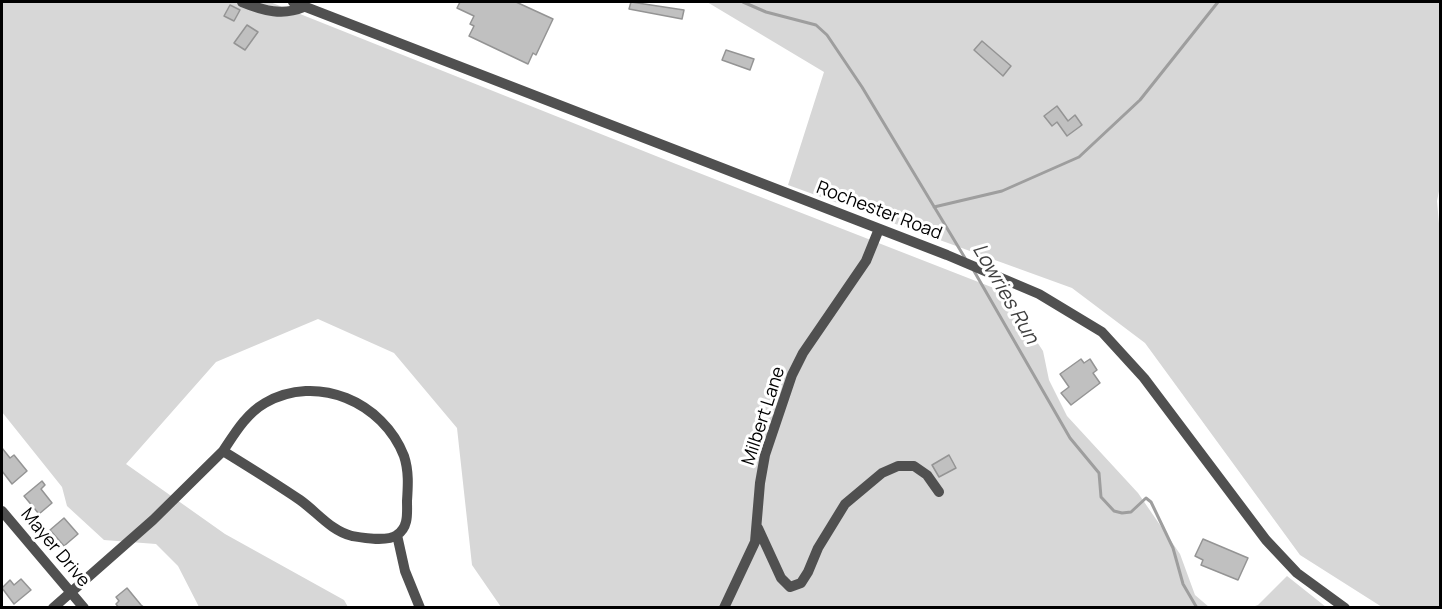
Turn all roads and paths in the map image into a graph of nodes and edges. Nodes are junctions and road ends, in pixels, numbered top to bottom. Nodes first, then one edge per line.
1 (242, 2) edge
2 (293, 2) edge
3 (304, 7) junction
4 (879, 229) junction
5 (223, 451) junction
6 (939, 492) dead end
7 (2, 511) edge
8 (758, 528) junction
9 (397, 535) junction
10 (71, 592) junction
11 (53, 608) edge
12 (84, 608) edge
13 (420, 608) edge
14 (724, 608) edge
15 (1345, 608) edge

1 - 3 street
2 - 3 street, Rochester Road
3 - 4 street, Rochester Road
4 - 8 street, Milbert Lane
4 - 15 street, Rochester Road
5 - 9 street
5 - 9 street
5 - 10 street
6 - 8 street, Milbert Lane
7 - 10 street, Mayer Drive
8 - 14 street, Milbert Lane
9 - 13 street
10 - 11 street
10 - 12 street, Mayer Drive

